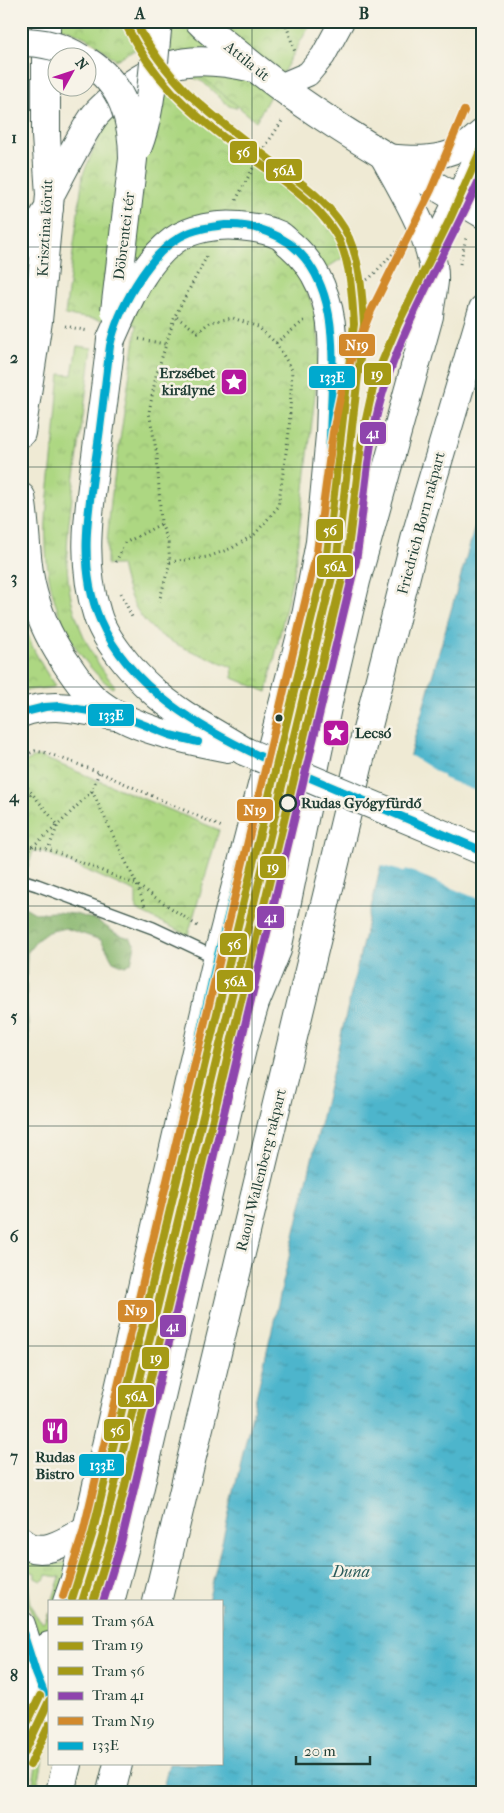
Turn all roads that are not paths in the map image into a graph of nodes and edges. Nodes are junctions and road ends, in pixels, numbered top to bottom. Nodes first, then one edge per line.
1 (46, 21) edge
2 (158, 21) edge
3 (200, 21) edge
4 (342, 21) edge
5 (21, 42) edge
6 (60, 48) edge
7 (256, 68) junction
8 (98, 70) edge
9 (288, 93) junction
10 (483, 130) edge
11 (483, 137) edge
12 (384, 156) junction
13 (133, 159) junction
14 (457, 199) junction
15 (49, 201) junction
16 (483, 214) edge
17 (21, 246) edge
18 (430, 254) junction
19 (483, 309) edge
20 (99, 335) junction
21 (21, 433) edge
22 (21, 497) edge
23 (21, 713) edge
24 (124, 717) junction
25 (365, 738) joint
26 (244, 751) junction
27 (483, 851) edge
28 (21, 880) edge
29 (218, 955) junction
30 (87, 1529) junction
31 (21, 1541) edge
32 (68, 1600) edge
33 (111, 1600) edge
34 (157, 1600) edge
35 (21, 1625) edge
36 (48, 1648) edge
37 (36, 1672) junction
38 (21, 1702) edge
39 (48, 1703) edge
40 (118, 1766) edge
41 (111, 1792) edge

1 - 15 main road, Krisztina körút
2 - 13 main road, bridge
3 - 7 main road, Attila út
4 - 9 street
5 - 6 main road, bridge
7 - 9 main road, Attila út
7 - 15 main road
8 - 13 main road, bridge
9 - 12 main road
10 - 12 street
11 - 14 street
12 - 14 main road
12 - 18 main road
13 - 20 main road, Döbrentei tér, bridge
14 - 16 main road
14 - 18 street
15 - 17 main road
15 - 21 main road, Krisztina körút
18 - 33 main road
19 - 25 main road, Friedrich Born rakpart
20 - 26 main road, Döbrentei tér
20 - 29 main road, bridge
22 - 24 main road
23 - 24 main road
24 - 26 main road
25 - 34 main road, Raoul Wallenberg rakpart
26 - 27 main road, bridge
28 - 29 lane
29 - 30 main road
30 - 31 main road
30 - 32 main road
35 - 37 main road
36 - 37 main road
37 - 38 main road
37 - 39 main road
40 - 41 main road

